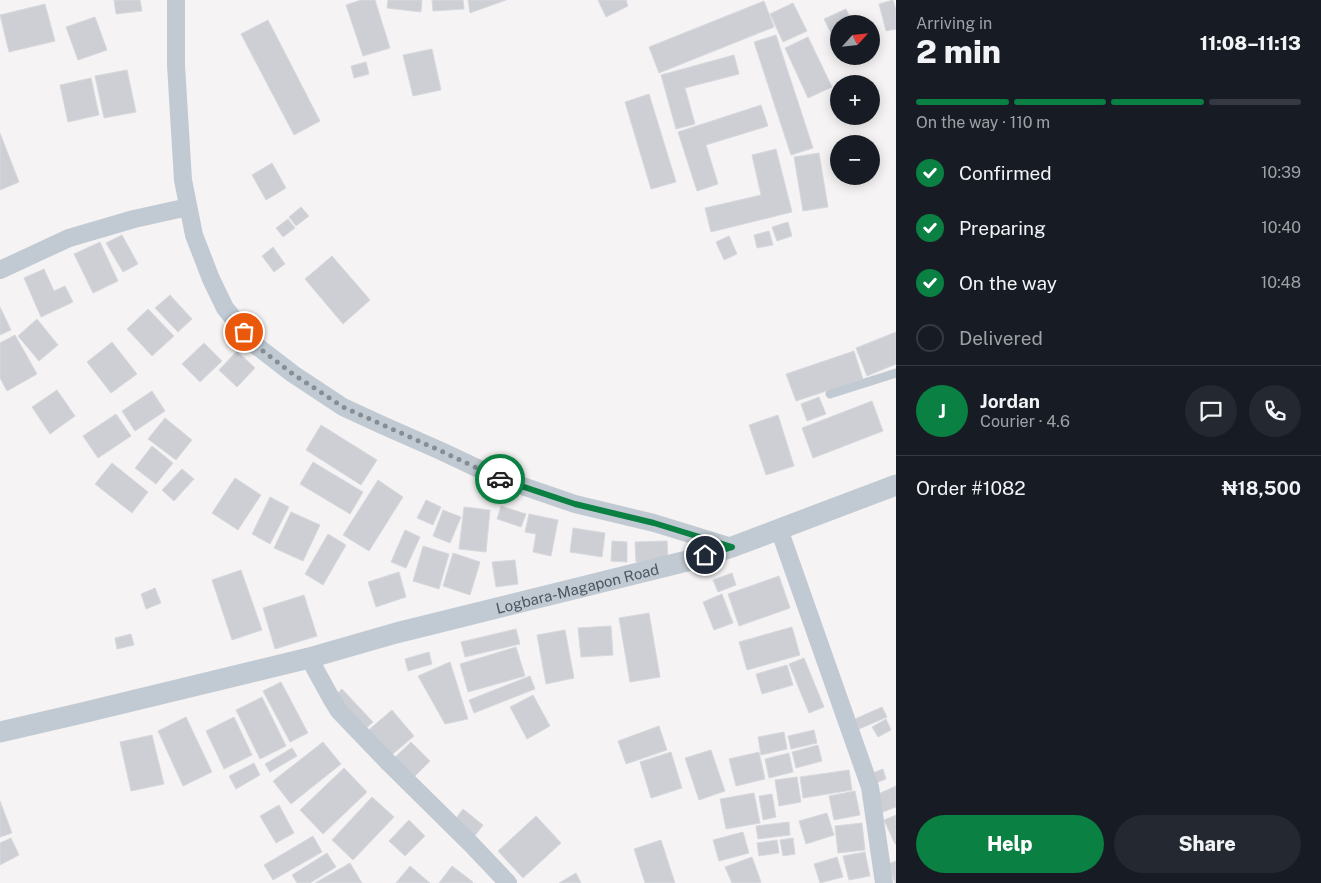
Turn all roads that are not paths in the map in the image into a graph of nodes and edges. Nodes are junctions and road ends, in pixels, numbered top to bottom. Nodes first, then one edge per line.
1 (176, 0) edge
2 (188, 207) junction
3 (0, 270) edge
4 (896, 373) edge
5 (830, 394) dead end
6 (896, 485) edge
7 (779, 529) junction
8 (732, 547) junction
9 (308, 658) junction
10 (0, 732) edge
11 (508, 883) edge
12 (884, 883) edge

1 - 2 street
2 - 3 street
2 - 8 street
4 - 5 lane
6 - 7 street, Logbara-Magapon Road
7 - 8 street, Logbara-Magapon Road
7 - 12 street
8 - 9 street, Logbara-Magapon Road
9 - 10 street, Logbara-Magapon Road
9 - 11 street

